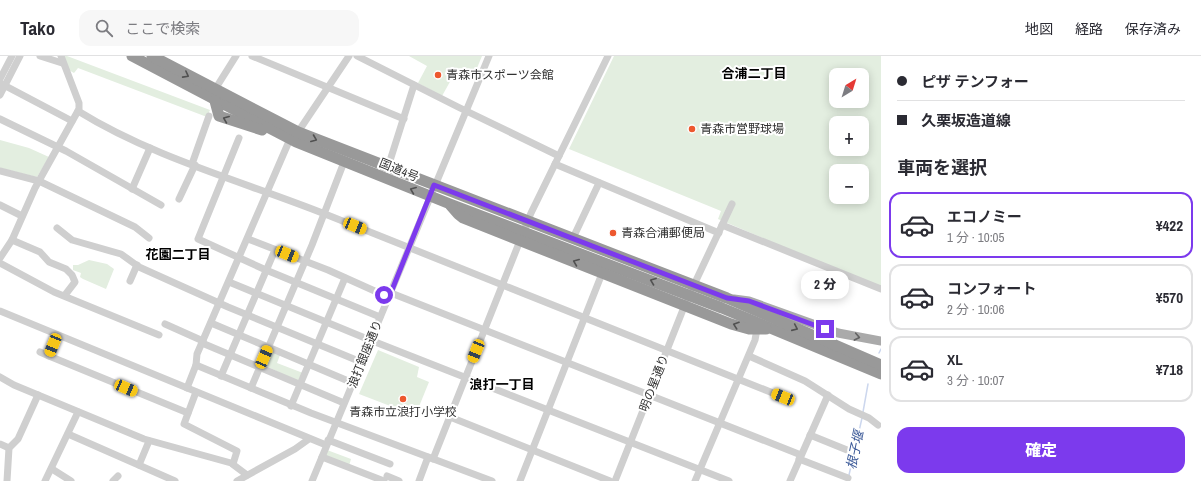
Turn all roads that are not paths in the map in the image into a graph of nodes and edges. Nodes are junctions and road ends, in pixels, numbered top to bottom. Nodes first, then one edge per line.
1 (12, 56) edge
2 (20, 56) edge
3 (40, 56) edge
4 (132, 56) edge
5 (152, 56) edge
6 (236, 56) edge
7 (252, 56) edge
8 (348, 56) edge
9 (357, 56) edge
10 (489, 56) edge
11 (607, 56) edge
12 (61, 59) edge
13 (0, 78) edge
14 (2, 84) edge
15 (414, 85) junction
16 (328, 88) junction
17 (0, 95) edge
18 (213, 96) junction
19 (78, 111) junction
20 (465, 111) junction
21 (209, 116) dead end
22 (0, 119) edge
23 (404, 119) junction
24 (72, 121) junction
25 (294, 136) junction
26 (239, 138) dead end
27 (58, 147) junction
28 (150, 148) junction
29 (559, 156) junction
30 (344, 162) junction
31 (555, 164) junction
32 (193, 165) junction
33 (388, 168) junction
34 (0, 171) edge
35 (223, 176) junction
36 (38, 181) junction
37 (599, 183) junction
38 (434, 185) junction
39 (132, 189) junction
40 (268, 192) junction
41 (430, 196) junction
42 (179, 200) dead end
43 (732, 204) dead end
44 (0, 205) edge
45 (161, 205) dead end
46 (324, 214) junction
47 (22, 216) junction
48 (722, 225) junction
49 (57, 228) dead end
50 (524, 231) junction
51 (719, 233) junction
52 (149, 238) dead end
53 (573, 238) junction
54 (248, 239) junction
55 (12, 240) junction
56 (3, 248) edge
57 (410, 248) junction
58 (275, 250) junction
59 (0, 258) edge
60 (239, 258) junction
61 (305, 261) junction
62 (0, 263) edge
63 (137, 265) junction
64 (604, 268) junction
65 (266, 270) junction
66 (346, 278) junction
67 (130, 281) dead end
68 (229, 282) junction
69 (296, 283) junction
70 (502, 285) junction
71 (881, 289) edge
72 (256, 293) junction
73 (65, 295) junction
74 (390, 295) junction
75 (689, 295) junction
76 (727, 298) junction
77 (337, 299) junction
78 (220, 303) junction
79 (286, 305) junction
80 (0, 311) edge
81 (247, 315) junction
82 (380, 317) junction
83 (585, 318) junction
84 (327, 322) junction
85 (211, 323) junction
86 (165, 324) dead end
87 (277, 327) junction
88 (757, 329) junction
89 (484, 330) junction
90 (774, 330) junction
91 (57, 335) junction
92 (159, 335) dead end
93 (238, 335) junction
94 (371, 340) junction
95 (881, 341) edge
96 (202, 342) junction
97 (318, 344) junction
98 (268, 347) junction
99 (667, 350) junction
100 (40, 352) dead end
101 (230, 355) junction
102 (49, 356) junction
103 (749, 356) junction
104 (361, 362) junction
105 (567, 362) junction
106 (196, 365) junction
107 (309, 365) junction
108 (881, 365) edge
109 (260, 368) junction
110 (881, 374) edge
111 (221, 376) junction
112 (0, 377) edge
113 (466, 377) junction
114 (738, 379) junction
115 (353, 383) junction
116 (300, 385) junction
117 (187, 388) junction
118 (251, 388) junction
119 (196, 392) junction
120 (38, 395) junction
121 (649, 395) junction
122 (828, 395) junction
123 (783, 397) dead end
124 (344, 403) junction
125 (291, 406) junction
126 (548, 410) junction
127 (78, 412) junction
128 (188, 414) junction
129 (450, 418) junction
130 (336, 422) junction
131 (720, 423) junction
132 (878, 425) dead end
133 (68, 434) junction
134 (810, 435) junction
135 (309, 439) junction
136 (149, 441) junction
137 (630, 442) junction
138 (327, 443) junction
139 (0, 444) edge
140 (9, 448) junction
141 (532, 450) junction
142 (852, 452) dead end
143 (322, 457) junction
144 (800, 457) junction
145 (430, 458) junction
146 (233, 464) junction
147 (390, 464) dead end
148 (139, 465) junction
149 (52, 469) junction
150 (700, 470) junction
151 (247, 475) junction
152 (386, 478) edge
153 (848, 478) dead end
154 (7, 481) edge
155 (45, 481) edge
156 (71, 481) edge
157 (175, 481) edge
158 (237, 481) edge
159 (312, 481) edge
160 (399, 481) edge
161 (419, 481) edge
162 (492, 481) edge
163 (520, 481) edge
164 (610, 481) edge
165 (615, 481) edge
166 (695, 481) edge
167 (728, 481) edge
168 (790, 481) edge

1 - 13 street
2 - 14 street
3 - 12 street
4 - 18 highway, 国道4号
5 -> 18 highway, 国道4号
6 - 18 street
7 - 16 street
8 - 16 street
9 - 15 street
10 - 20 street, 浪打銀座通り
11 - 29 street
12 - 19 street
14 - 17 street
14 - 24 street
15 - 20 street
15 - 23 street
16 - 23 street
16 - 25 street
18 - 25 highway, 国道4号
25 -> 18 highway, 国道4号
19 - 24 street
19 - 28 street
20 - 29 street
20 - 38 street, 浪打銀座通り
21 - 32 street
22 - 27 street
23 - 33 street
24 - 27 street
25 - 30 highway, 国道4号
25 -> 33 highway, 国道4号
25 - 40 street
26 - 35 street
27 - 36 street
27 - 39 street
28 - 32 street
28 - 39 street
29 - 31 street
41 -> 30 highway, 国道4号
30 - 46 street
31 - 37 street
31 - 50 street
32 - 35 street
32 - 42 street
33 - 38 highway, 国道4号
34 - 36 street
35 - 40 street
35 - 60 street
36 - 47 street
36 - 52 street
37 - 51 street
37 - 53 street
38 - 41 street, 浪打銀座通り
38 - 50 highway, 国道4号
39 - 45 street
40 - 46 street
40 - 54 street
41 - 50 highway, 国道4号
41 - 57 street, 浪打銀座通り
43 - 48 street, 明の星通り
44 - 47 street
46 - 57 street
46 - 61 street
47 - 55 street
48 - 51 street, 明の星通り
48 - 71 street
49 - 63 street
50 - 53 highway, 国道4号
64 -> 50 highway
50 - 70 street
51 - 75 street, 明の星通り
53 - 75 highway, 国道4号
54 - 58 street
54 - 60 street
55 - 56 street
55 - 73 street
56 - 59 street
57 - 70 street
57 - 74 street, 浪打銀座通り
58 - 61 street
58 - 65 street
60 - 65 street
60 - 68 street
61 - 66 street
61 - 69 street
62 - 73 street
63 - 67 street
63 - 78 street
75 -> 64 highway
64 - 83 street
65 - 69 street
65 - 72 street
66 - 74 street
66 - 77 street
68 - 72 street
68 - 78 street
69 - 77 street
69 - 79 street
70 - 83 street
70 - 89 street
72 - 79 street
72 - 81 street
73 - 92 street
74 - 82 street, 浪打銀座通り
74 - 89 street
75 - 76 highway
88 -> 75 highway
75 - 90 highway
75 - 99 street, 明の星通り
76 -> 95 main road
76 -> 108 highway
77 - 82 street
77 - 84 street
78 - 81 street
78 - 85 street
79 - 84 street
79 - 87 street
80 - 91 street
81 - 87 street
81 - 93 street
82 - 94 street, 浪打銀座通り
83 - 99 street
83 - 105 street
84 - 94 street
84 - 97 street
85 - 93 street
85 - 96 street
86 - 96 street
87 - 97 street
87 - 98 street
88 - 90 highway
88 - 103 street
89 - 105 street
89 - 113 street
90 - 110 highway
91 - 102 street
91 - 117 street
93 - 98 street
93 - 101 street
94 - 104 street, 浪打銀座通り
94 - 113 street
96 - 101 street
96 - 106 street
97 - 104 street
97 - 107 street
98 - 107 street
98 - 109 street
99 - 114 street
99 - 121 street, 明の星通り
100 - 102 street
101 - 109 street
101 - 111 street
102 - 128 street
103 - 114 street
103 - 122 street
104 - 115 street, 浪打銀座通り
105 - 121 street
105 - 126 street
106 - 111 street
106 - 117 street
107 - 115 street
107 - 116 street
109 - 116 street
109 - 118 street
111 - 118 street
112 - 120 street
113 - 126 street
113 - 129 street
114 - 123 street
114 - 131 street
115 - 124 street, 浪打銀座通り
116 - 124 street
116 - 125 street
117 - 119 street
118 - 125 street
119 - 128 street
119 - 135 street
120 - 127 street
120 - 140 street
121 - 131 street
121 - 137 street, 明の星通り
122 - 132 street
122 - 134 street
124 - 130 street, 浪打銀座通り
125 - 130 street
126 - 137 street
126 - 141 street
127 - 133 street
127 - 136 street
128 - 146 street
129 - 141 street
129 - 145 street
130 - 138 street, 浪打銀座通り
130 - 145 street
131 - 144 street
131 - 150 street
133 - 148 street
133 - 149 street
134 - 142 street
134 - 144 street
135 - 138 street
135 - 151 street
136 - 146 street
136 - 148 street
137 - 150 street
137 - 165 street, 明の星通り
138 - 143 street, 浪打銀座通り
138 - 147 street
139 - 140 street
140 - 154 street
141 - 163 street
141 - 164 street
143 - 152 street
143 - 159 street, 浪打銀座通り
144 - 153 street
144 - 168 street
145 - 161 street
145 - 162 street
146 - 151 street
148 - 157 street
149 - 155 street
149 - 156 street
150 - 166 street
150 - 167 street
151 - 158 street
152 - 160 street

